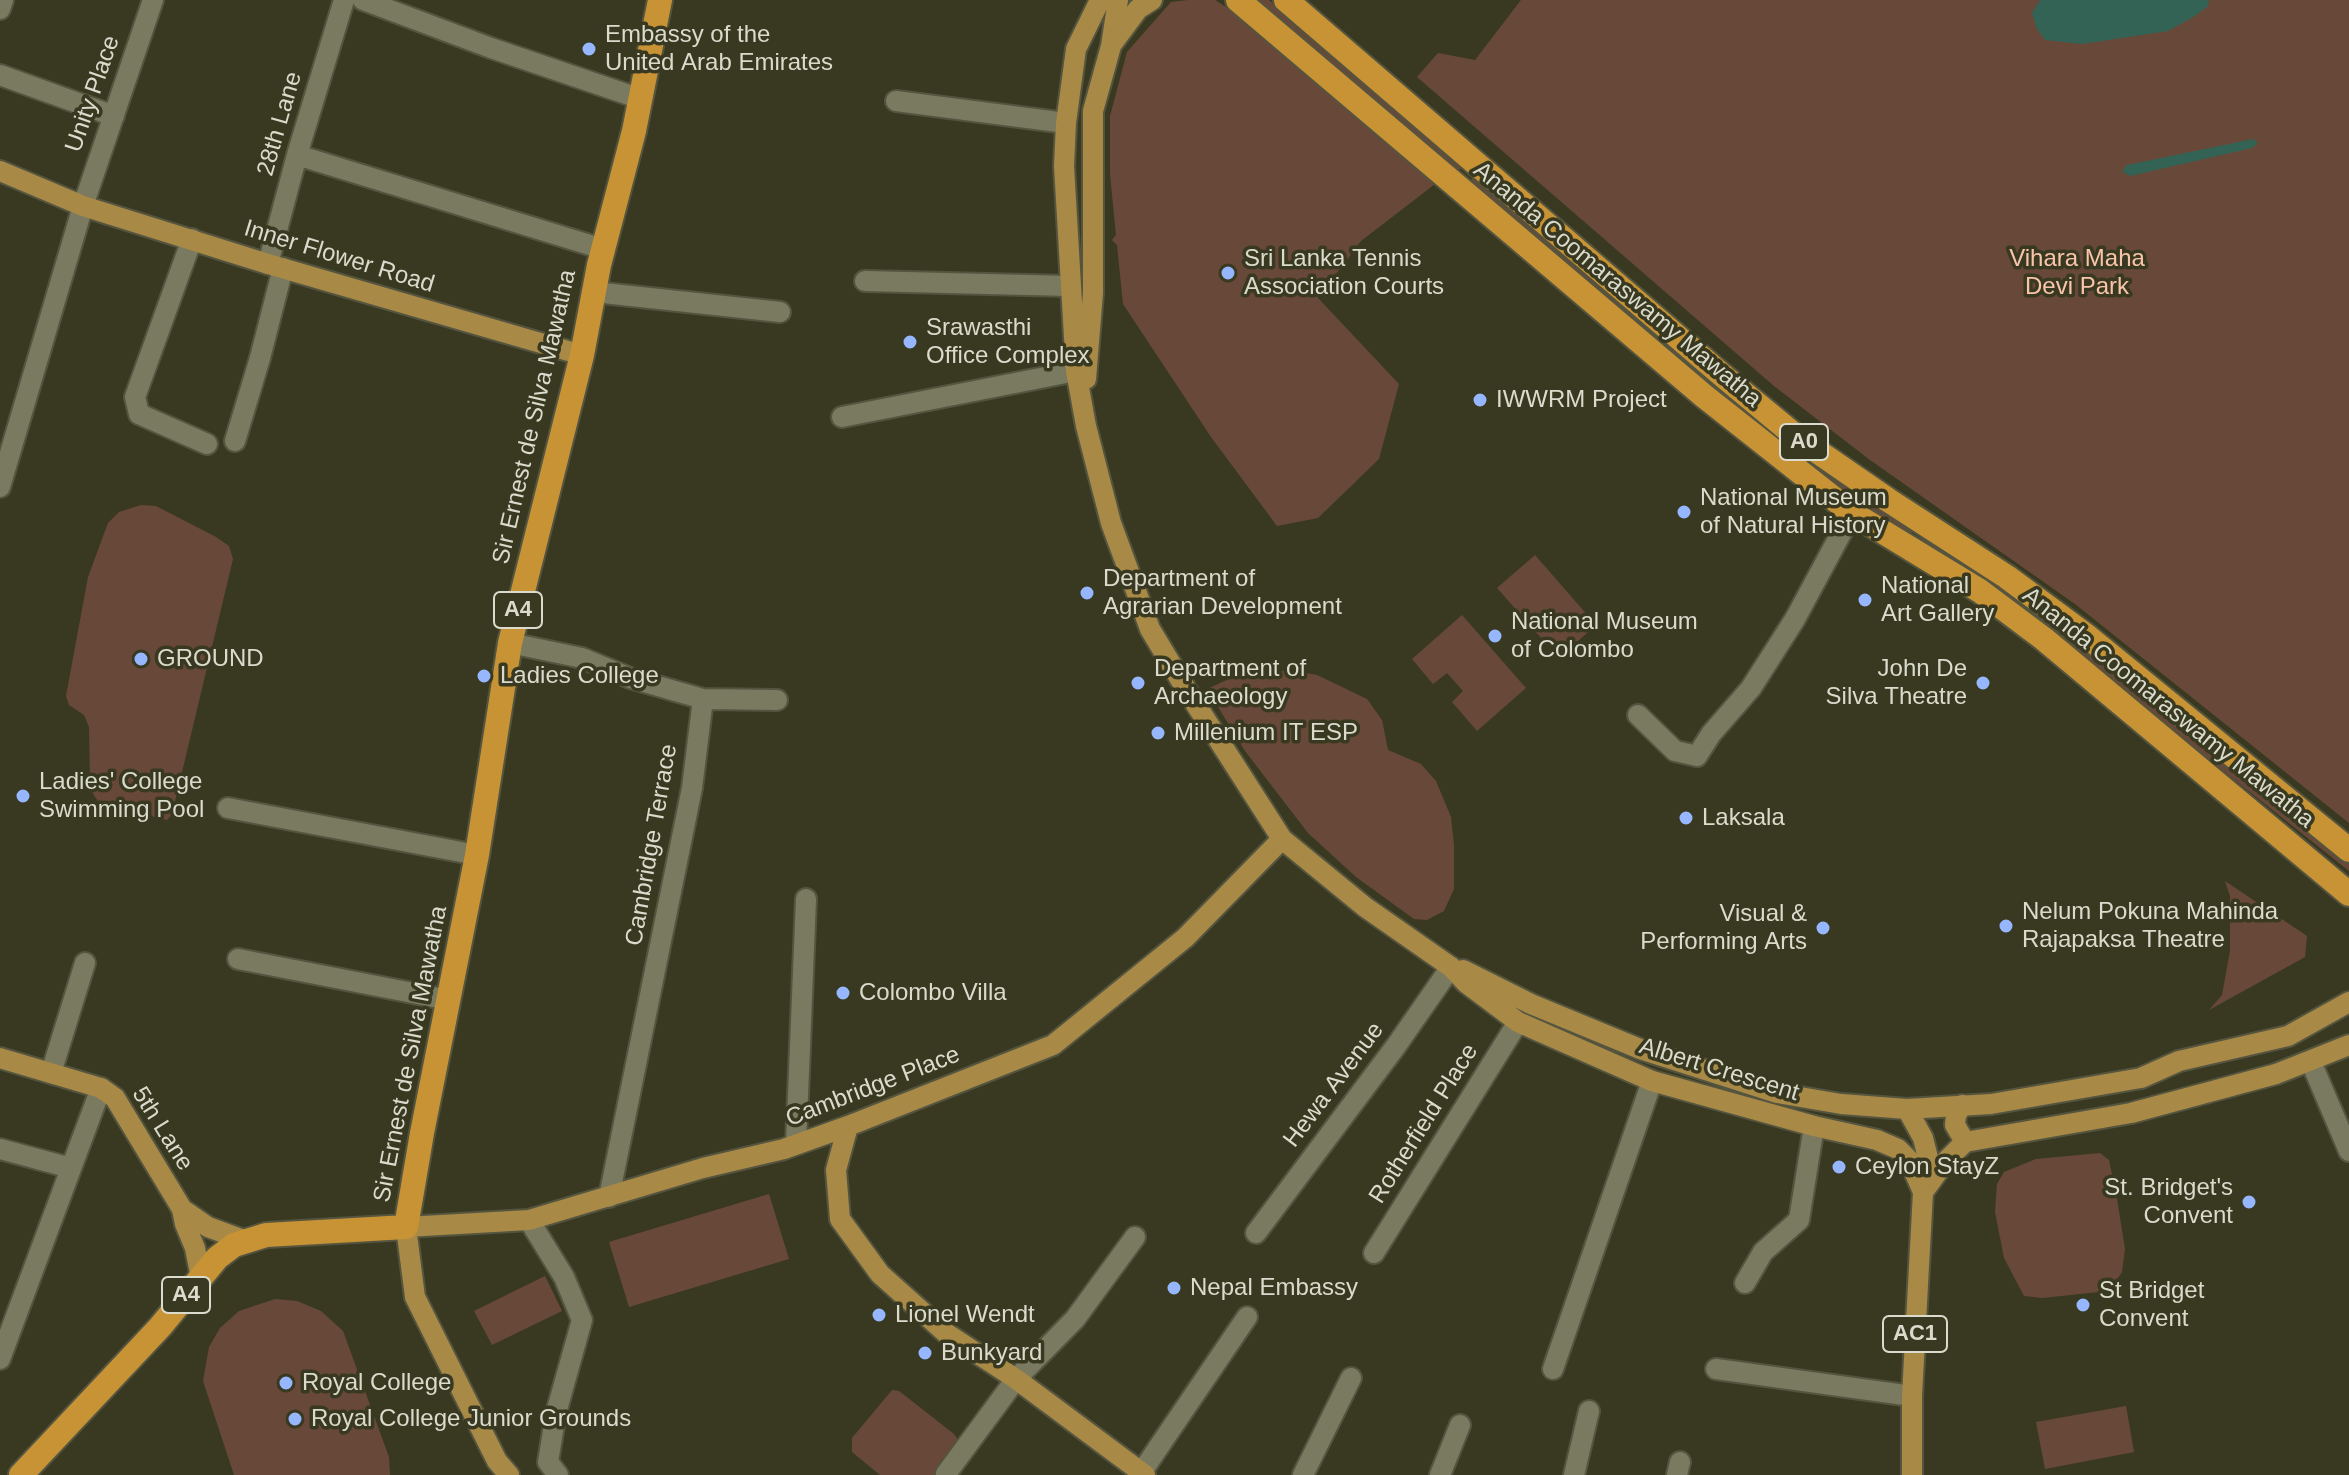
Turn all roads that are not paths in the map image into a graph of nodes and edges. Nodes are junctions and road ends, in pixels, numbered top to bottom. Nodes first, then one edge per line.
1 (3, 0) edge
2 (153, 0) edge
3 (344, 0) edge
4 (363, 0) edge
5 (660, 0) edge
6 (1087, 0) edge
7 (1100, 0) edge
8 (1118, 0) edge
9 (1152, 0) edge
10 (1286, 0) edge
11 (1238, 3) edge
12 (0, 9) edge
13 (1111, 46) junction
14 (1076, 49) junction
15 (0, 75) edge
16 (638, 98) junction
17 (896, 101) dead end
18 (114, 116) junction
19 (1066, 123) junction
20 (297, 155) junction
21 (0, 171) edge
22 (83, 206) junction
23 (192, 239) junction
24 (603, 249) junction
25 (276, 266) junction
26 (865, 281) dead end
27 (1069, 286) junction
28 (594, 292) junction
29 (780, 312) dead end
30 (582, 355) junction
31 (1076, 371) junction
32 (1083, 407) junction
33 (842, 417) dead end
34 (235, 441) dead end
35 (207, 444) dead end
36 (0, 487) edge
37 (1852, 513) junction
38 (510, 643) junction
39 (703, 699) junction
40 (777, 700) dead end
41 (1638, 715) dead end
42 (228, 808) dead end
43 (1282, 839) junction
44 (2349, 850) edge
45 (477, 855) junction
46 (2349, 894) edge
47 (806, 899) dead end
48 (238, 959) dead end
49 (85, 963) dead end
50 (1451, 967) junction
51 (449, 1000) junction
52 (2349, 1002) edge
53 (1518, 1022) junction
54 (2349, 1045) edge
55 (0, 1058) edge
56 (2311, 1062) junction
57 (51, 1073) junction
58 (1719, 1074) junction
59 (1652, 1081) junction
60 (101, 1088) junction
61 (1688, 1090) junction
62 (1962, 1105) junction
63 (1907, 1109) junction
64 (848, 1126) junction
65 (1814, 1126) junction
66 (1965, 1142) junction
67 (796, 1144) junction
68 (0, 1149) edge
69 (2349, 1151) edge
70 (71, 1168) junction
71 (1923, 1192) junction
72 (609, 1197) junction
73 (182, 1209) junction
74 (529, 1220) junction
75 (406, 1227) junction
76 (1256, 1233) dead end
77 (1135, 1237) dead end
78 (246, 1241) junction
79 (1374, 1253) dead end
80 (201, 1278) junction
81 (1745, 1283) dead end
82 (1247, 1317) dead end
83 (0, 1359) edge
84 (1553, 1369) dead end
85 (1716, 1369) dead end
86 (1351, 1378) dead end
87 (1016, 1379) junction
88 (1912, 1396) junction
89 (1589, 1411) dead end
90 (1460, 1425) dead end
91 (946, 1474) edge
92 (1143, 1474) edge
93 (21, 1475) edge
94 (509, 1475) edge
95 (558, 1475) edge
96 (1303, 1475) edge
97 (1440, 1475) edge
98 (1574, 1475) edge
99 (1912, 1475) edge

1 - 12 street
2 - 18 street, Unity Place
3 - 20 street, 28th Lane
4 - 16 street
5 - 16 highway, Sir Ernest de Silva Mawatha / A4
6 - 14 main road
7 - 14 main road
8 - 13 main road
9 - 13 main road
10 - 44 highway, Ananda Coomaraswamy Mawatha / A0
11 - 37 highway, Ananda Coomaraswamy Mawatha / A0
13 - 32 main road
14 - 19 main road, Albert Crescent
15 - 18 street
16 - 24 highway, Sir Ernest de Silva Mawatha / A4
17 - 19 street
18 - 22 street, Unity Place
19 - 27 main road, Albert Crescent
20 - 24 street
20 - 25 street, 28th Lane
21 - 22 main road, Inner Flower Road
22 - 23 main road, Inner Flower Road
22 - 36 street, Unity Place
23 - 25 main road, Inner Flower Road
23 - 35 street
24 - 28 highway, Sir Ernest de Silva Mawatha / A4
25 - 30 main road, Inner Flower Road
25 - 34 street, 28th Lane
26 - 27 street
27 - 31 main road, Albert Crescent
28 - 29 street
28 - 30 highway, Sir Ernest de Silva Mawatha / A4
30 - 38 highway, Sir Ernest de Silva Mawatha / A4
31 - 32 main road, Albert Crescent
31 - 33 street
32 - 43 main road, Albert Crescent
37 - 41 street
37 - 46 highway, Ananda Coomaraswamy Mawatha / A0
38 - 39 street
38 - 45 highway, Sir Ernest de Silva Mawatha / A4
39 - 40 street
39 - 72 street, Cambridge Terrace
42 - 45 street
43 - 50 main road, Albert Crescent
43 - 64 main road, Cambridge Place
45 - 51 highway, Sir Ernest de Silva Mawatha / A4
47 - 67 street
48 - 51 street
49 - 57 street
50 - 53 main road, Albert Crescent
50 - 58 main road, Albert Crescent
50 - 76 street, Hewa Avenue
51 - 75 highway, Sir Ernest de Silva Mawatha / A4
52 - 62 main road, Albert Crescent
53 - 59 main road, Albert Crescent
53 - 79 street, Rotherfield Place
54 - 56 main road
55 - 57 main road, 5th Lane
56 - 66 main road
56 - 69 street
57 - 60 main road, 5th Lane
58 - 61 main road
58 - 63 main road, Albert Crescent
59 - 61 main road, Albert Crescent
59 - 84 street
60 - 70 street
60 - 73 main road, 5th Lane
61 - 65 main road, Albert Crescent
62 - 63 main road, Albert Crescent
62 - 66 main road
63 - 71 main road
64 - 67 main road, Cambridge Place
64 - 87 main road
65 - 71 main road, Albert Crescent
65 - 81 street
66 - 71 main road
67 - 72 main road, Cambridge Place
68 - 70 street
70 - 83 street
71 - 88 main road, AC1
72 - 74 main road, Cambridge Place
73 - 78 main road, 5th Lane
73 - 80 main road, 5th Lane
74 - 75 main road, Cambridge Place
74 - 95 street
75 - 78 highway, A4
75 - 94 main road
77 - 87 street
78 - 80 highway, A4
80 - 93 highway, A4
82 - 92 street
85 - 88 street
86 - 96 street
87 - 91 street
87 - 92 main road
88 - 99 main road, AC1
89 - 98 street
90 - 97 street

